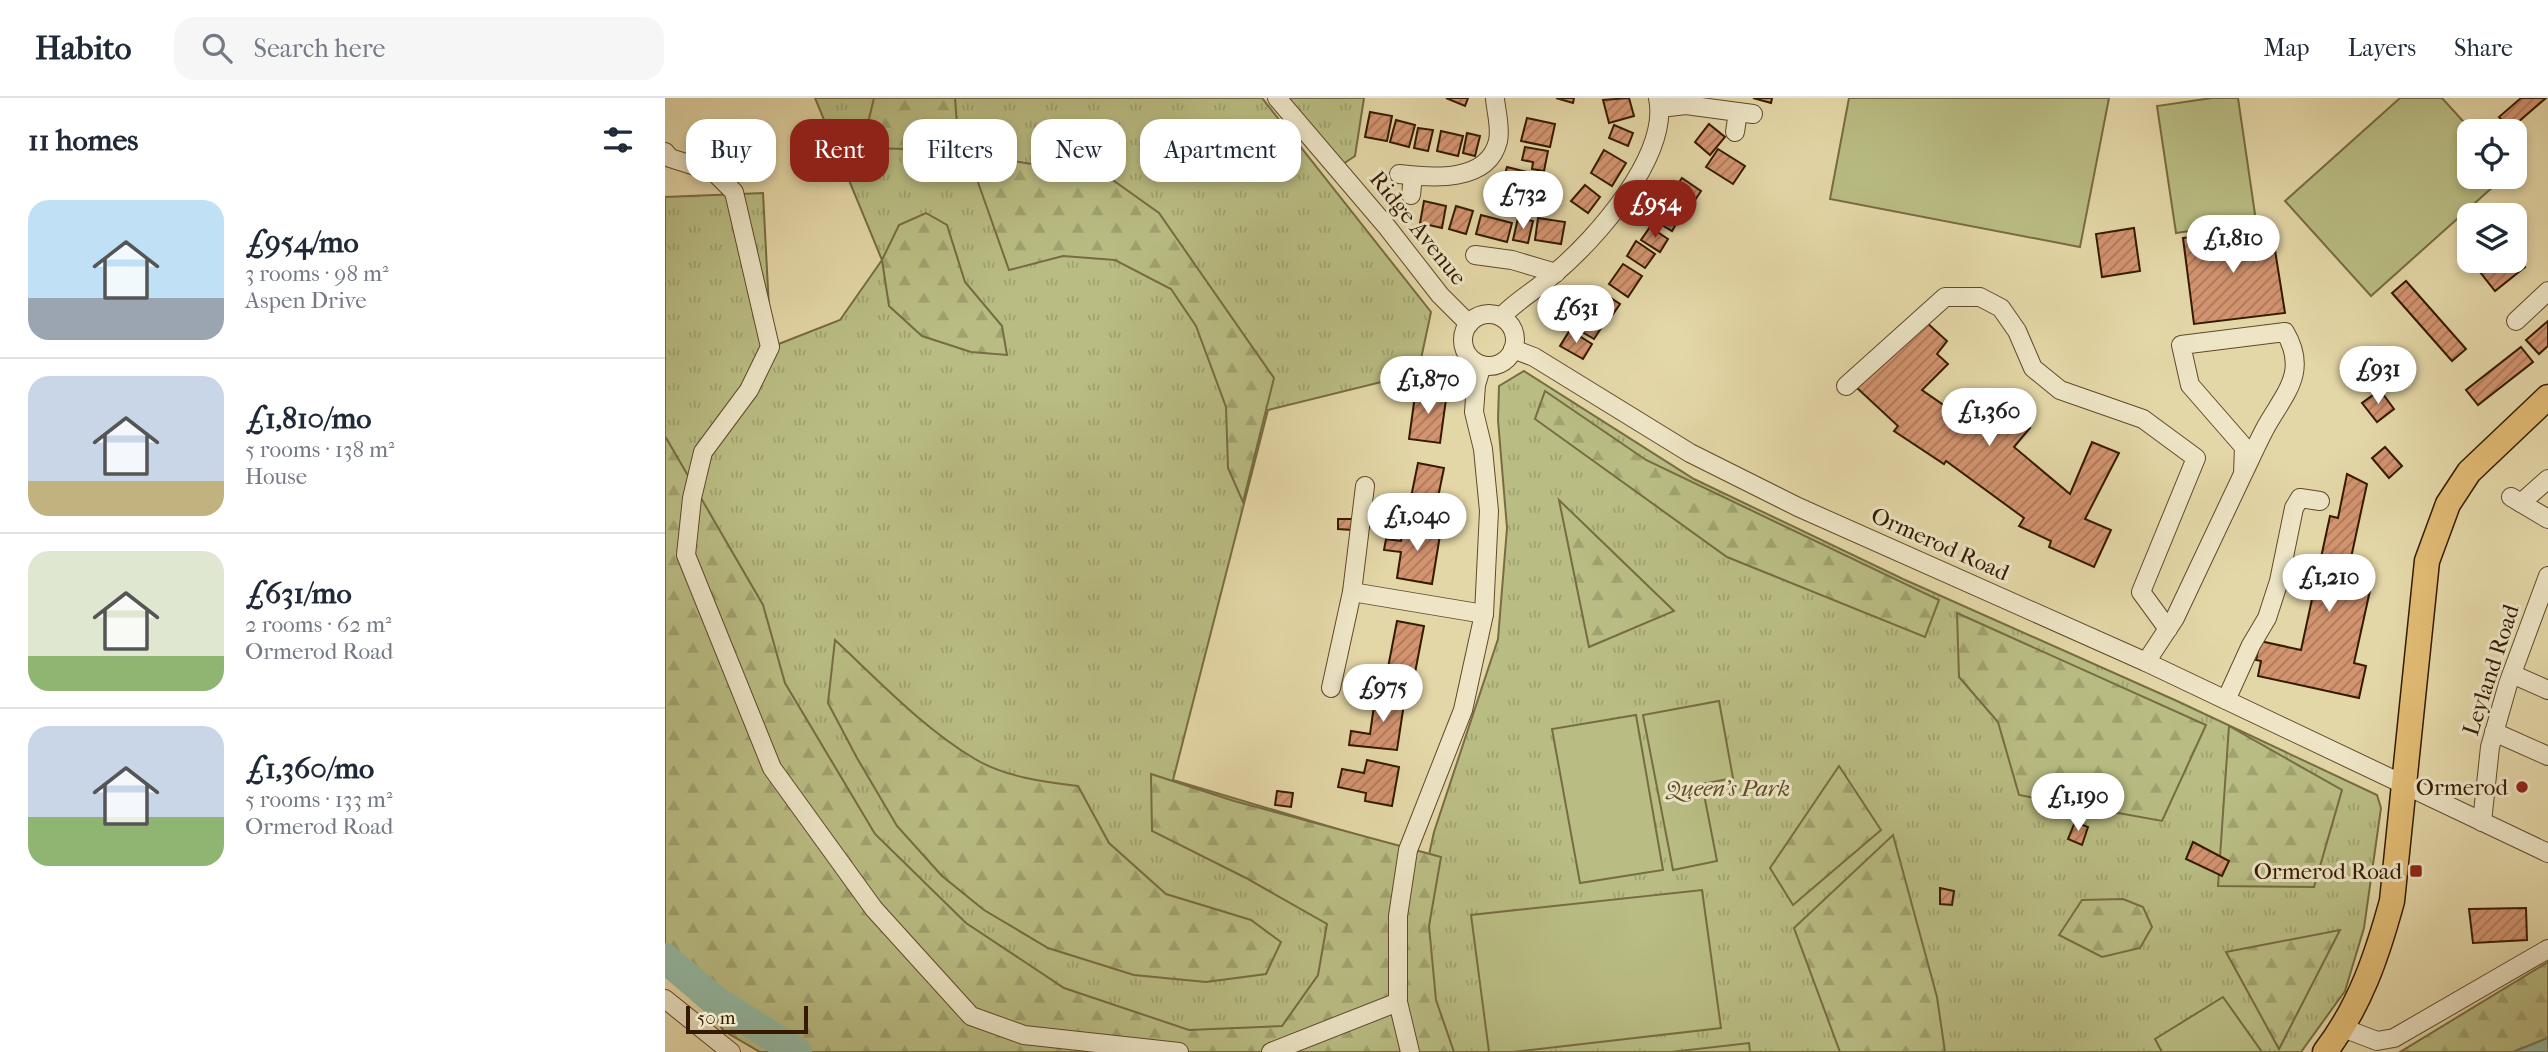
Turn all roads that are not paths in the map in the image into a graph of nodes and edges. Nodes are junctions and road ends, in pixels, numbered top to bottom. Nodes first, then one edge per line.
1 (1277, 98) edge
2 (1495, 98) edge
3 (1659, 103) edge
4 (1735, 132) dead end
5 (665, 152) edge
6 (1411, 195) dead end
7 (1475, 255) dead end
8 (1556, 272) junction
9 (2548, 290) edge
10 (1501, 317) junction
11 (2516, 321) dead end
12 (1469, 324) junction
13 (1513, 349) junction
14 (1482, 365) junction
15 (1846, 386) dead end
16 (2548, 397) edge
17 (2243, 474) junction
18 (2548, 479) edge
19 (1365, 486) dead end
20 (2320, 501) dead end
21 (2548, 519) edge
22 (2548, 576) edge
23 (1352, 592) junction
24 (2544, 601) edge
25 (1483, 614) junction
26 (2168, 629) junction
27 (2147, 662) junction
28 (2512, 674) junction
29 (1331, 688) dead end
30 (2548, 690) edge
31 (2226, 700) junction
32 (2494, 732) junction
33 (2548, 756) edge
34 (2405, 785) junction
35 (2482, 822) junction
36 (2548, 853) edge
37 (2548, 948) edge
38 (665, 999) edge
39 (1398, 1002) junction
40 (2343, 1028) junction
41 (731, 1052) edge
42 (1178, 1052) edge
43 (1271, 1052) edge
44 (1410, 1052) edge
45 (2325, 1052) edge

1 - 12 street, Ridge Avenue
2 - 6 street
3 - 4 street
3 - 8 street
5 - 42 street
7 - 8 street
8 - 10 street
9 - 11 street
10 - 12 street
10 - 13 street
12 - 14 street
13 - 14 street
13 - 27 street, Ormerod Road
14 - 25 street
15 - 26 street
16 - 34 highway
17 - 17 street
17 - 26 street
18 - 21 street
19 - 23 street
20 - 31 street
22 - 24 street, Leyland Road
23 - 25 street
23 - 29 street
24 - 28 street, Leyland Road
25 - 39 street
26 - 27 street
27 - 31 street, Ormerod Road
28 - 30 street
28 - 32 street, Leyland Road
31 - 34 street, Ormerod Road
32 - 33 street
32 - 35 street, Leyland Road
34 - 35 street, Ormerod Road
34 - 40 highway
35 - 36 street, Ormerod Road
37 - 40 street
38 - 41 street
39 - 43 street
39 - 44 street
40 - 45 highway

